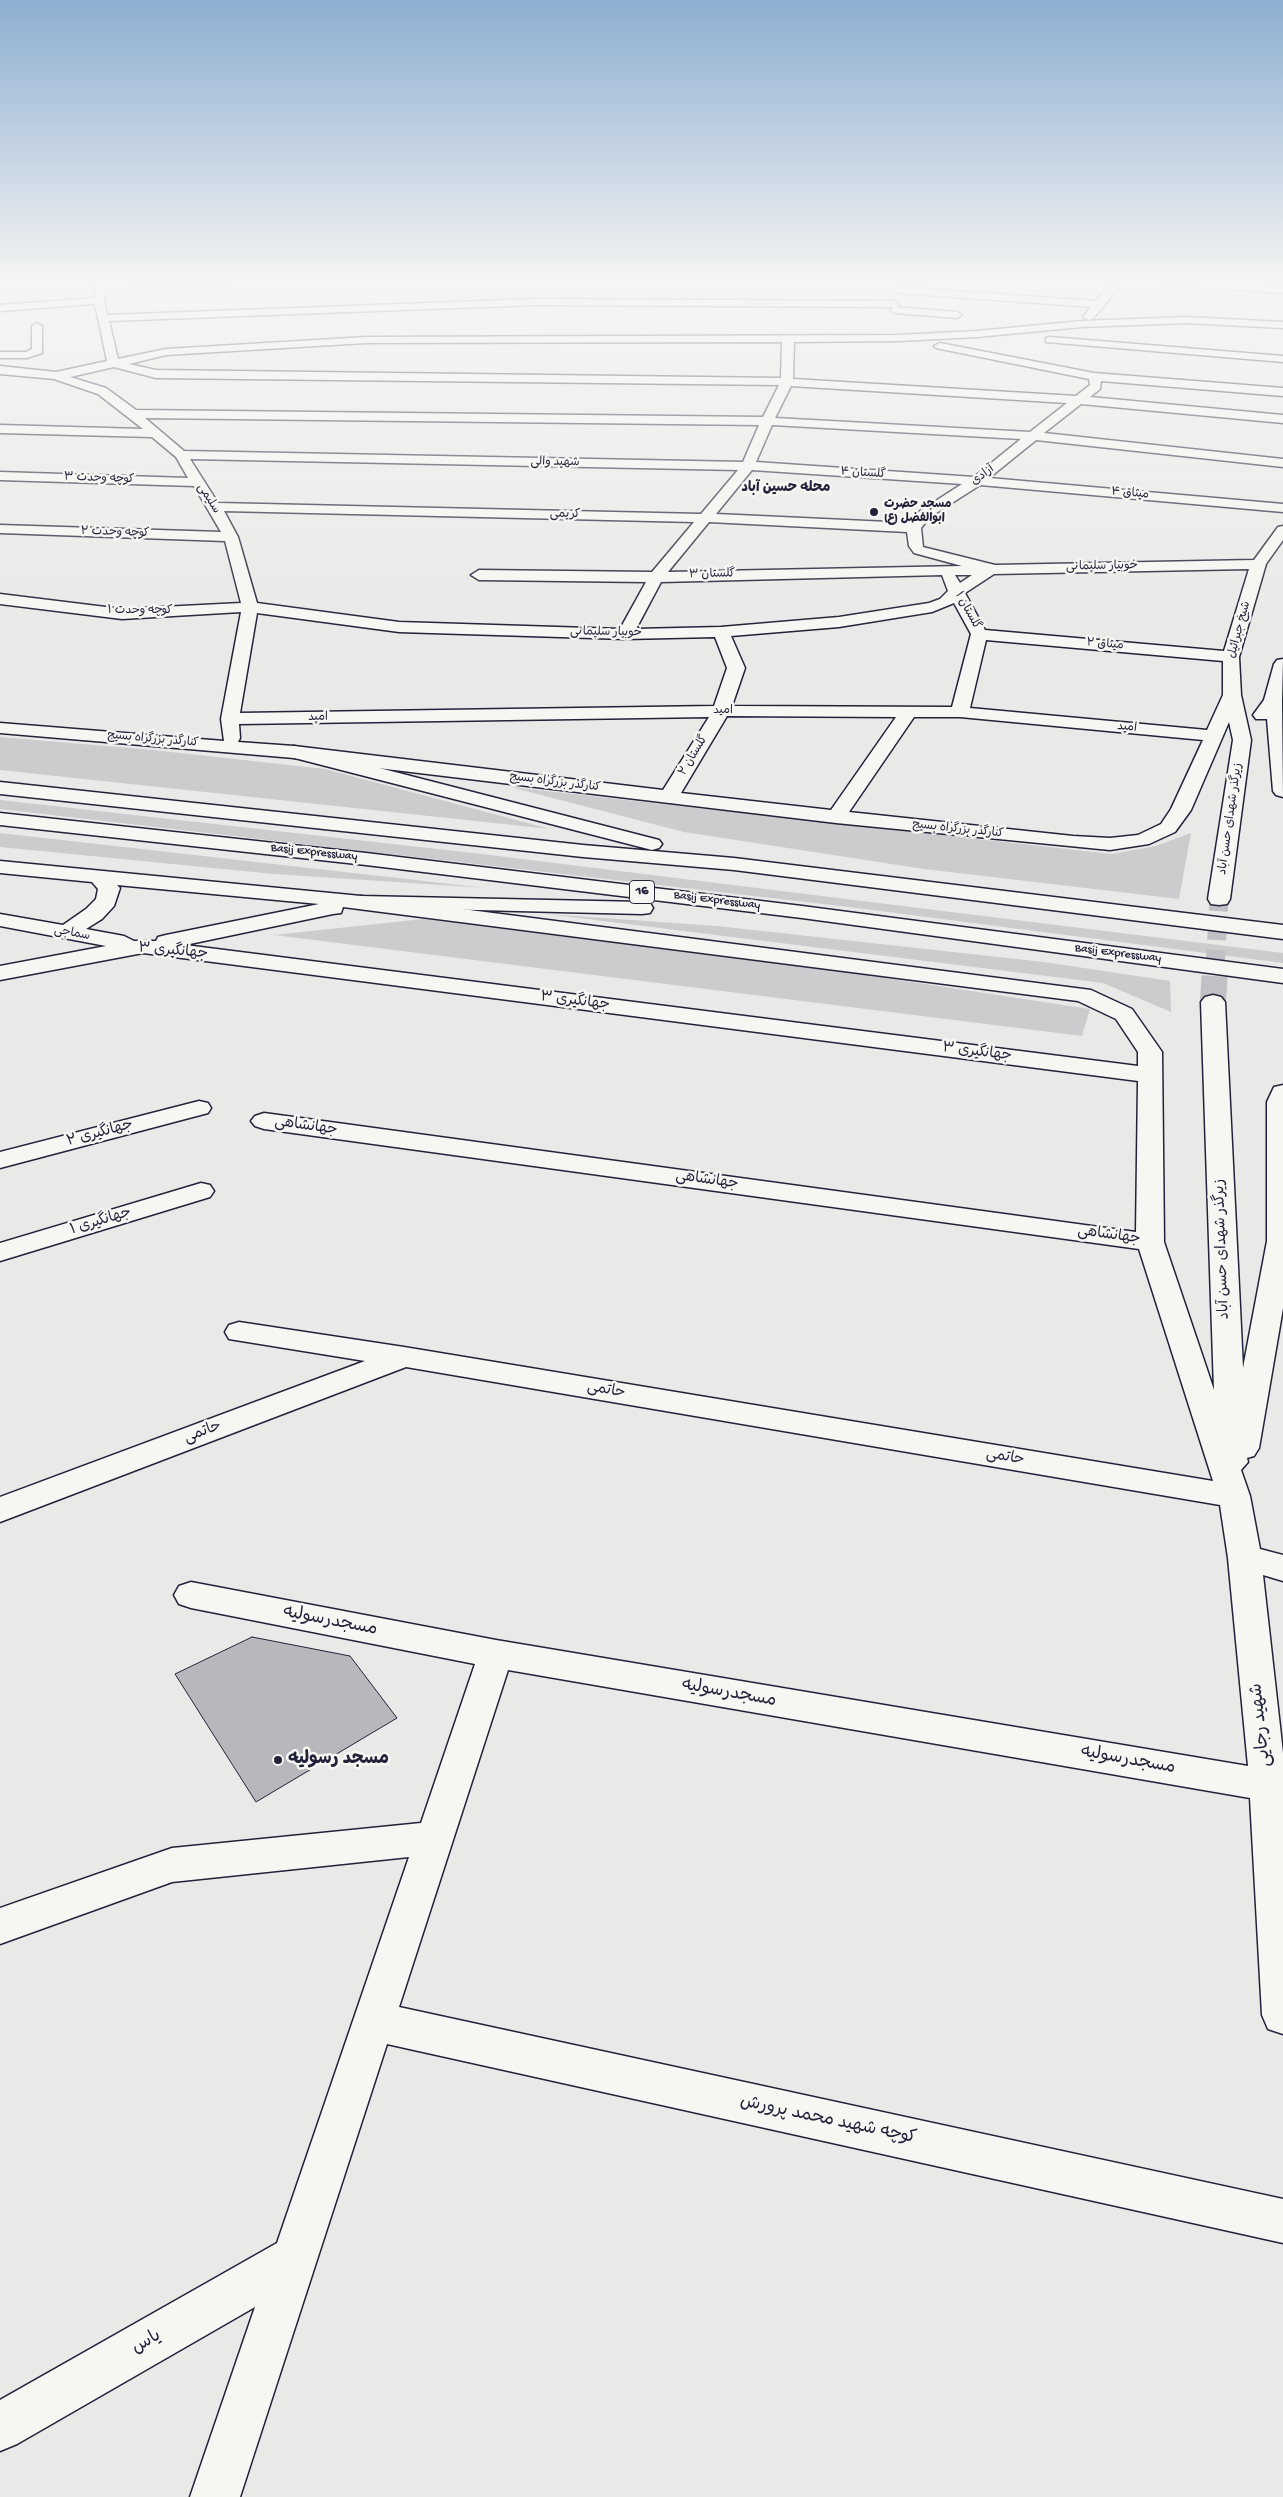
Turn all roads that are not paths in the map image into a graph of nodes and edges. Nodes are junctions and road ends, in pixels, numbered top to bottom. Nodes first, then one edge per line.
1 (109, 397) edge
2 (780, 397) edge
3 (1024, 397) edge
4 (1085, 397) edge
5 (1081, 400) junction
6 (132, 414) junction
7 (1283, 419) edge
8 (767, 421) junction
9 (0, 429) edge
10 (156, 433) junction
11 (1032, 436) junction
12 (181, 456) junction
13 (1283, 463) edge
14 (748, 466) junction
15 (0, 476) edge
16 (977, 481) junction
17 (198, 482) junction
18 (214, 507) junction
19 (1283, 508) edge
20 (706, 518) junction
21 (914, 528) junction
22 (0, 530) edge
23 (1283, 530) edge
24 (230, 537) junction
25 (919, 550) junction
26 (1258, 564) junction
27 (945, 570) junction
28 (992, 570) junction
29 (479, 575) dead end
30 (656, 577) junction
31 (956, 592) junction
32 (0, 599) edge
33 (250, 607) junction
34 (721, 632) junction
35 (625, 634) junction
36 (979, 634) junction
37 (1231, 657) junction
38 (1283, 664) edge
39 (1232, 695) junction
40 (1273, 701) junction
41 (721, 711) junction
42 (909, 711) junction
43 (960, 712) junction
44 (230, 719) junction
45 (0, 728) edge
46 (1214, 736) junction
47 (1242, 740) junction
48 (231, 746) junction
49 (294, 752) junction
50 (0, 788) edge
51 (1283, 790) edge
52 (669, 796) junction
53 (836, 817) junction
54 (0, 819) edge
55 (734, 864) junction
56 (0, 867) edge
57 (99, 877) junction
58 (1219, 899) tunnel mouth
59 (361, 902) junction
60 (802, 912) junction
61 (0, 920) edge
62 (1283, 932) edge
63 (66, 933) junction
64 (143, 946) junction
65 (0, 973) edge
66 (1283, 976) edge
67 (1213, 1002) tunnel mouth
68 (1151, 1075) junction
69 (1283, 1092) edge
70 (199, 1108) dead end
71 (264, 1121) dead end
72 (0, 1160) edge
73 (202, 1191) dead end
74 (1150, 1242) junction
75 (0, 1252) edge
76 (239, 1332) dead end
77 (404, 1357) junction
78 (1234, 1496) junction
79 (0, 1510) edge
80 (1245, 1558) junction
81 (1283, 1568) edge
82 (191, 1595) dead end
83 (496, 1654) junction
84 (1268, 1785) junction
85 (434, 1838) junction
86 (0, 1926) edge
87 (1283, 2015) edge
88 (374, 2020) junction
89 (1283, 2221) edge
90 (294, 2259) junction
91 (0, 2426) edge
92 (215, 2497) edge

1 - 6 main road, سلیمی
2 - 8 main road
3 - 5 main road
4 - 5 main road, آزادی
5 - 7 main road
5 - 11 main road, آزادی
6 - 8 main road
6 - 10 main road, سلیمی
8 - 11 main road
8 - 14 main road
9 - 10 main road
10 - 12 main road, سلیمی
11 - 13 main road
11 - 16 main road, آزادی
12 - 14 main road, شهید والی
12 - 17 main road, سلیمی
14 - 16 main road, گلستان ۴
14 - 20 main road
15 - 17 main road, کوچه وحدت ۳
16 - 19 main road, میثاق ۴
16 - 21 main road, آزادی
17 - 18 main road, سلیمی
18 - 20 main road, کریمی
18 - 24 main road, سلیمی
20 - 21 main road, کریمی
20 - 30 main road
21 - 25 main road
22 - 24 main road, کوچه وحدت ۲
23 - 26 main road, شیخ جبرائیل
24 - 33 main road, سلیمی
25 - 27 main road
25 - 28 main road
26 - 28 main road, خوبیار سلیمانی
26 - 37 main road, شیخ جبرائیل
27 - 28 main road, خوبیار سلیمانی
27 - 30 main road, گلستان ۳
27 - 31 main road, گلستان ۱
28 - 31 main road, خوبیار سلیمانی
29 - 30 main road, گلستان ۳
30 - 35 main road
31 - 34 main road, خوبیار سلیمانی
31 - 36 main road, گلستان ۱
32 - 33 main road, کوچه وحدت ۱
33 - 35 main road, خوبیار سلیمانی
33 - 44 main road, سلیمی
34 - 35 main road, خوبیار سلیمانی
34 - 41 main road, گلستان ۲
36 - 37 main road, میثاق ۲
36 - 43 main road, گلستان ۱
37 - 39 main road, شیخ جبرائیل
38 - 40 main road
39 - 46 main road, کنارگذر بزرگراه بسیج
39 - 47 main road, شیخ جبرائیل
40 - 47 main road
40 - 51 main road
41 - 42 main road, امید
41 - 44 main road, امید
41 - 52 main road, گلستان ۲
42 - 43 main road, امید
42 - 53 main road
43 - 46 main road, امید
44 - 48 main road, سلیمی
45 - 48 main road, کنارگذر بزرگراه بسیج
46 - 53 main road, کنارگذر بزرگراه بسیج
47 - 58 main road, زیرگذر شهدای حسن آباد
48 - 49 main road, کنارگذر بزرگراه بسیج
49 - 52 main road, کنارگذر بزرگراه بسیج
49 - 55 main road
50 - 55 main road
52 - 53 main road, کنارگذر بزرگراه بسیج
54 - 60 main road, Basij Expressway / 16
55 - 62 main road
56 - 57 main road
57 - 59 main road
57 - 63 main road
59 - 60 main road
59 - 64 main road
59 - 68 main road
60 - 66 main road, Basij Expressway / 16
61 - 63 main road, سماجی
63 - 64 main road, سماجی
64 - 65 main road, جهانگیری ۳
64 - 68 main road, جهانگیری ۳
67 - 78 main road, زیرگذر شهدای حسن آباد
68 - 74 main road
69 - 78 main road
70 - 72 main road, جهانگیری ۲
71 - 74 main road, جهانشاهی
73 - 75 main road, جهانگیری ۱
74 - 78 main road
76 - 77 main road
77 - 78 main road, حاتمی
77 - 79 main road, حاتمی
78 - 80 main road, شهید رجایی
80 - 81 main road
80 - 84 main road, شهید رجایی
82 - 83 main road, مسجدرسولیه
83 - 84 main road, مسجدرسولیه
83 - 85 main road
84 - 87 main road, شهید رجایی
85 - 86 main road
85 - 88 main road
88 - 89 main road, کوچه شهید محمد پرورش
88 - 90 main road
90 - 91 main road, یاس
90 - 92 main road

